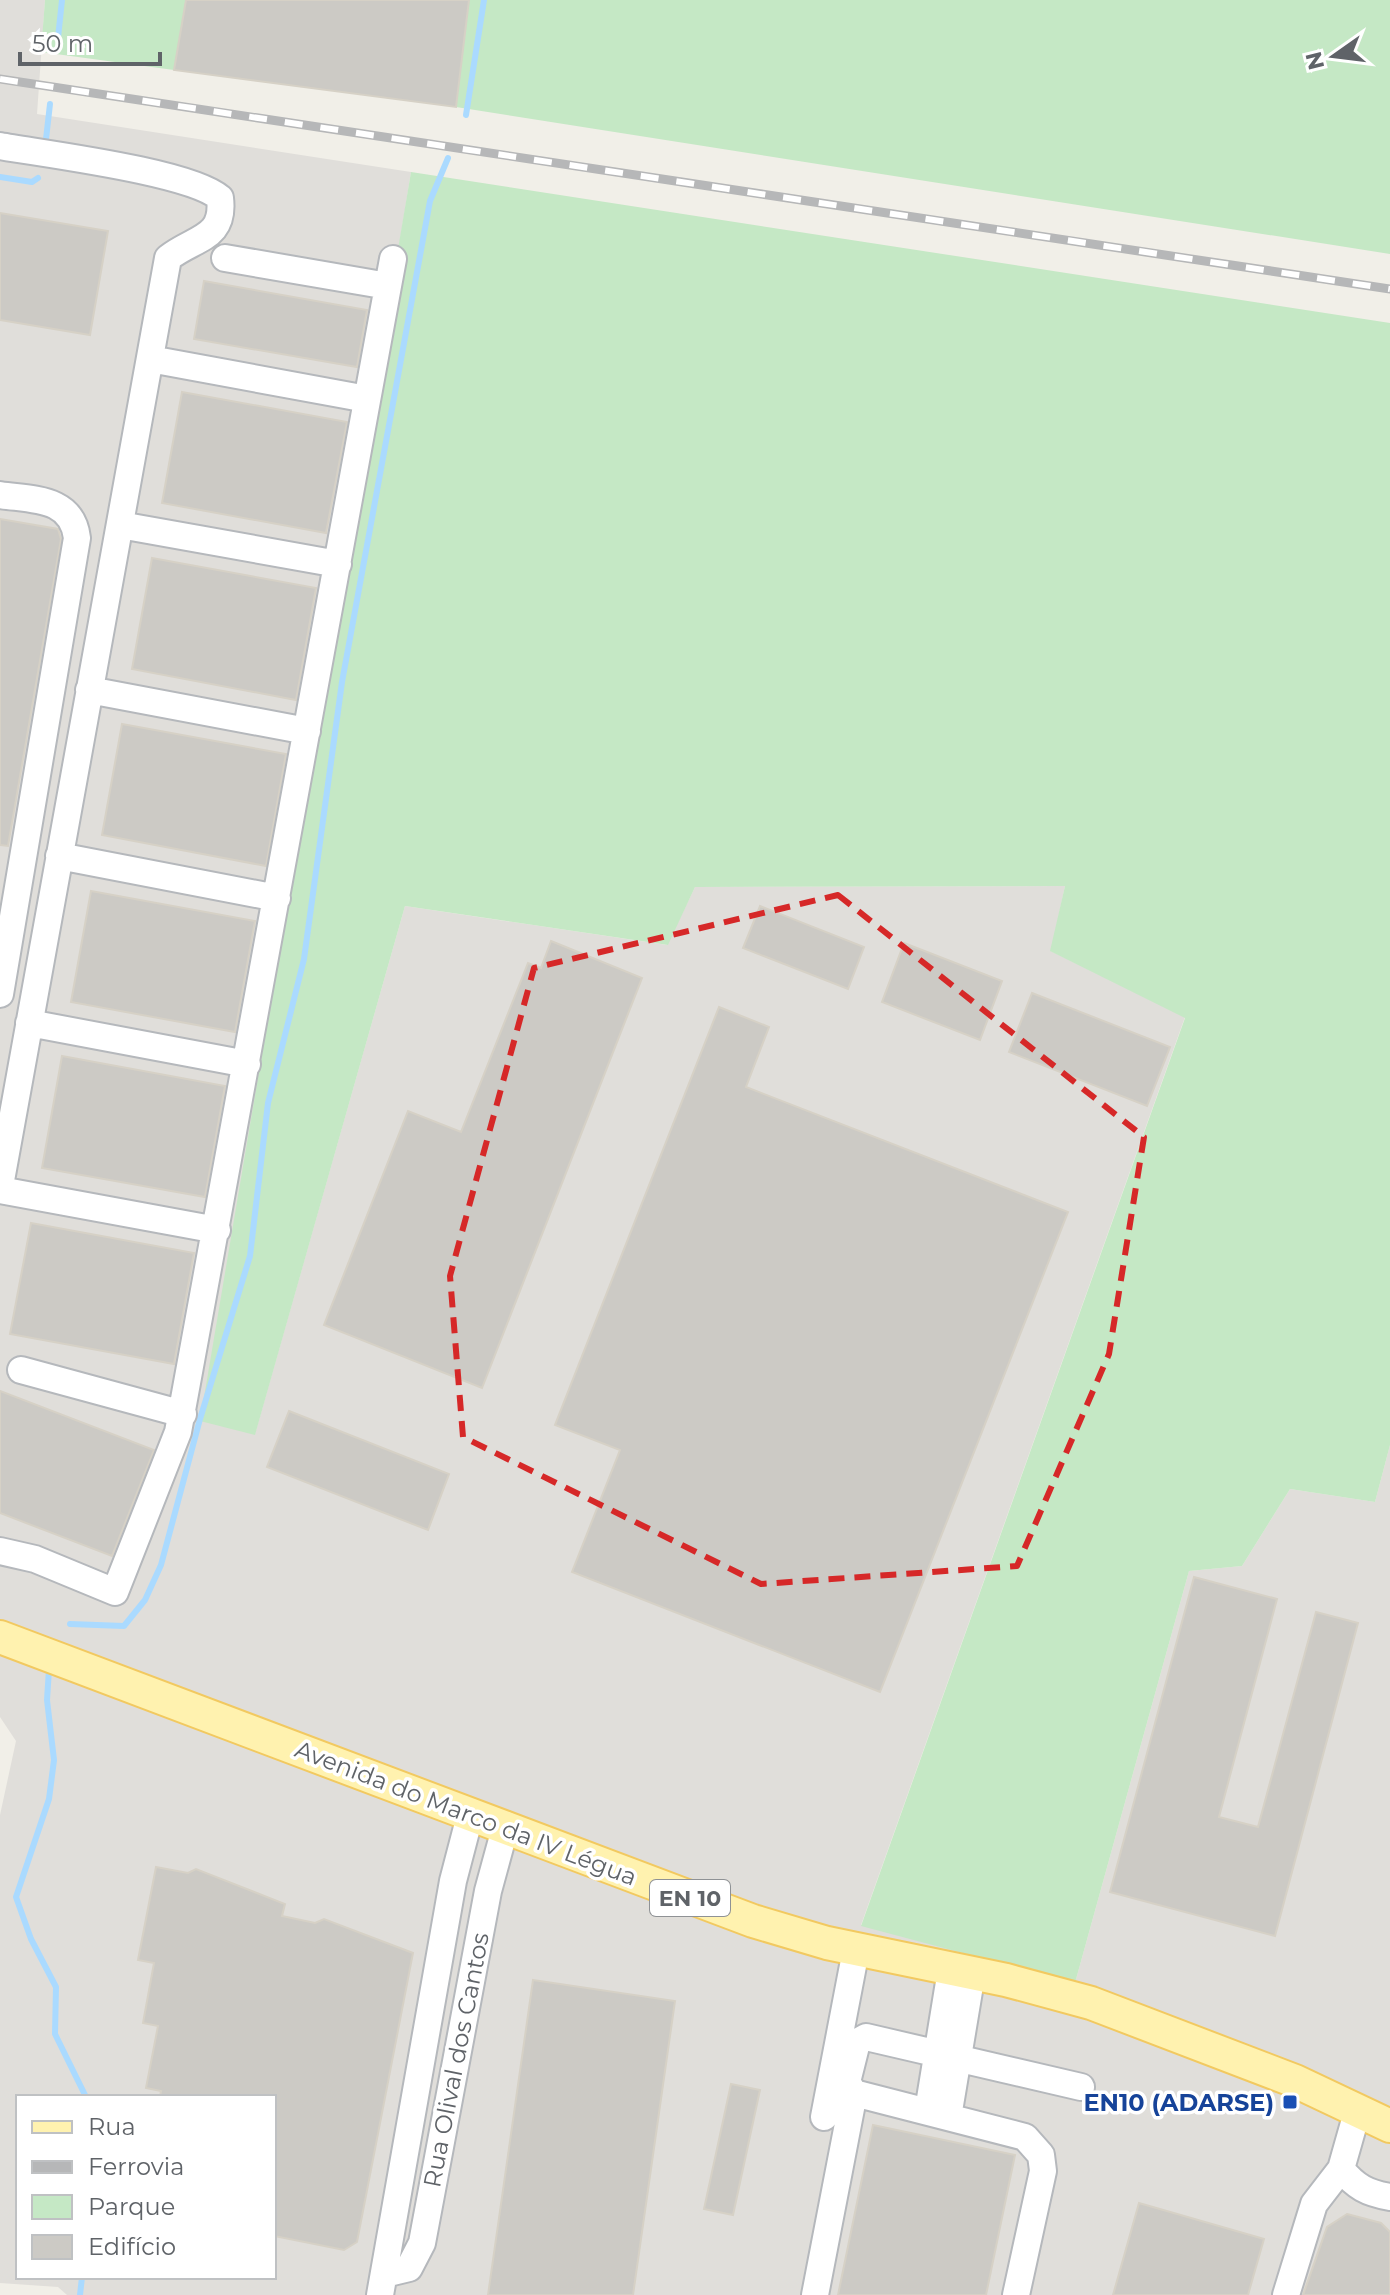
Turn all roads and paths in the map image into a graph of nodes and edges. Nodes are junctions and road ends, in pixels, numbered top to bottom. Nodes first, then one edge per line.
1 (0, 146) edge
2 (225, 258) dead end
3 (393, 259) dead end
4 (388, 286) junction
5 (150, 359) junction
6 (367, 399) junction
7 (0, 495) edge
8 (120, 525) junction
9 (338, 564) junction
10 (89, 690) junction
11 (307, 731) junction
12 (59, 856) junction
13 (277, 898) junction
14 (0, 994) edge
15 (29, 1023) junction
16 (247, 1064) junction
17 (0, 1188) edge
18 (217, 1230) junction
19 (21, 1370) dead end
20 (183, 1414) junction
21 (0, 1551) edge
22 (0, 1637) edge
23 (471, 1812) junction
24 (506, 1825) junction
25 (856, 1950) junction
26 (962, 1972) junction
27 (948, 2058) junction
28 (1081, 2087) dead end
29 (854, 2093) junction
30 (1358, 2109) junction
31 (938, 2114) junction
32 (824, 2117) dead end
33 (1390, 2126) edge
34 (1341, 2169) junction
35 (1390, 2197) edge
36 (382, 2284) edge
37 (815, 2295) edge
38 (1016, 2295) edge
39 (1286, 2295) edge

1 - 5 street
2 - 4 street
3 - 4 street
4 - 6 street
5 - 6 street
5 - 8 street
6 - 9 street
7 - 14 street
8 - 9 street
8 - 10 street
9 - 11 street
10 - 11 street
10 - 12 street
11 - 13 street
12 - 13 street
12 - 15 street
13 - 16 street
15 - 16 street
15 - 17 street
16 - 18 street
17 - 18 street
18 - 20 street
19 - 20 street
20 - 21 street
22 - 23 main road, Avenida do Marco da IV Légua / EN 10
23 - 24 main road, Avenida do Marco da IV Légua / EN 10
23 - 36 street, Rua Olival dos Cantos
24 - 25 main road, Avenida do Marco da IV Légua / EN 10
24 - 36 street, Rua Olival dos Cantos
25 - 26 main road, Avenida do Marco da IV Légua / EN 10
25 - 32 street
26 - 27 street
26 - 30 main road, Avenida do Marco da IV Légua / EN 10
27 - 28 street
27 - 29 street
27 - 31 street
29 - 31 street
29 - 37 street
30 - 33 main road, Avenida do Marco da IV Légua / EN 10
30 - 34 street
31 - 38 street
34 - 35 street
34 - 39 street

